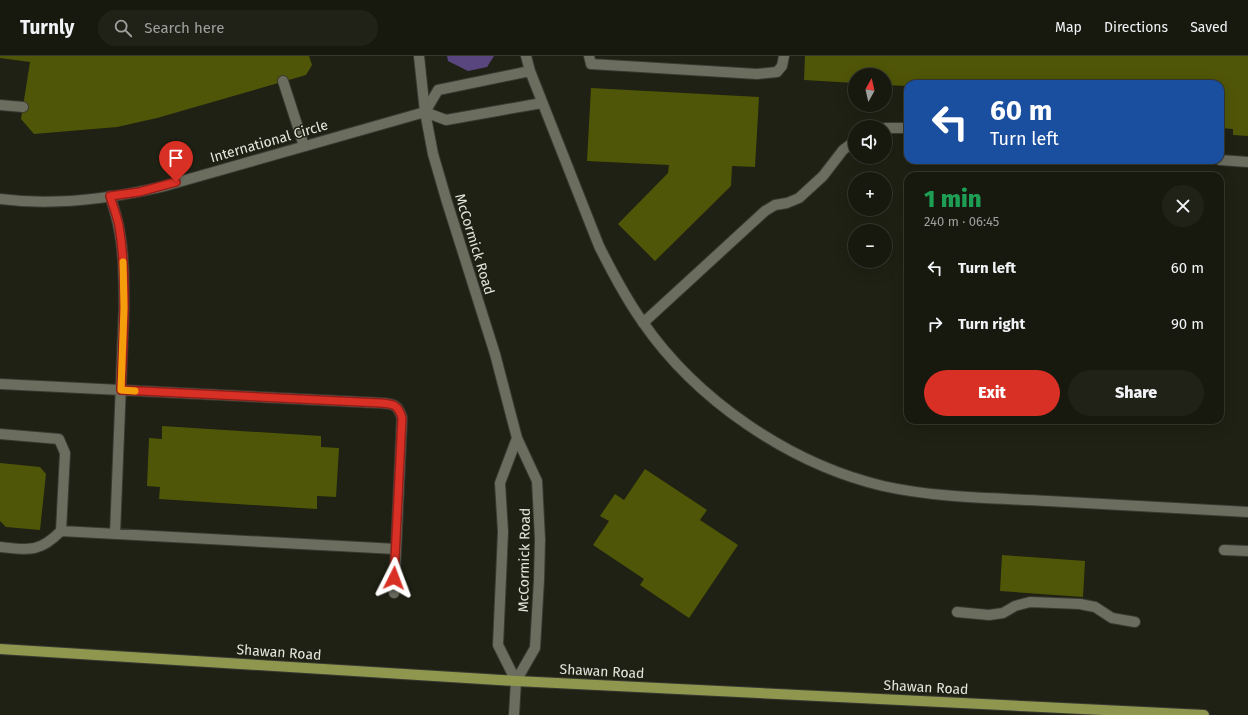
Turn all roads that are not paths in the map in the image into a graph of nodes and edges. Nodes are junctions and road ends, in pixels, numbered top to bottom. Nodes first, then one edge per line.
1 (419, 56) edge
2 (526, 56) edge
3 (589, 56) edge
4 (784, 56) edge
5 (623, 61) edge
6 (530, 71) junction
7 (283, 81) dead end
8 (542, 104) junction
9 (0, 105) edge
10 (23, 107) dead end
11 (425, 112) junction
12 (892, 128) edge
13 (904, 128) edge
14 (304, 146) junction
15 (848, 147) edge
16 (1224, 160) edge
17 (1248, 162) edge
18 (110, 196) junction
19 (0, 199) edge
20 (643, 323) junction
21 (0, 384) edge
22 (121, 390) junction
23 (0, 434) edge
24 (517, 438) junction
25 (1248, 512) edge
26 (61, 531) junction
27 (115, 534) junction
28 (0, 547) edge
29 (396, 549) junction
30 (1224, 550) dead end
31 (1248, 552) edge
32 (394, 593) dead end
33 (957, 612) dead end
34 (1135, 622) dead end
35 (0, 649) edge
36 (516, 681) junction
37 (514, 715) edge
38 (1204, 715) edge

1 - 11 main road, McCormick Road
2 - 6 main road
3 - 5 main road
4 - 5 main road
6 - 8 main road
6 - 11 main road
7 - 14 main road
8 - 11 main road
8 - 20 main road
9 - 10 main road
11 - 14 main road, International Circle
11 - 24 main road, McCormick Road
12 - 13 main road
14 - 18 main road, International Circle
15 - 20 main road
16 - 17 main road
18 - 19 main road, International Circle
18 - 22 main road
20 - 25 main road
21 - 22 main road
22 - 27 main road
22 - 29 main road
23 - 26 main road
24 - 36 main road, McCormick Road
24 - 36 main road, McCormick Road
26 - 27 main road
26 - 28 main road
27 - 29 main road
29 - 32 main road
30 - 31 main road
33 - 34 main road
35 - 36 main road, Shawan Road
36 - 37 main road, McCormick Road
36 - 38 main road, Shawan Road

